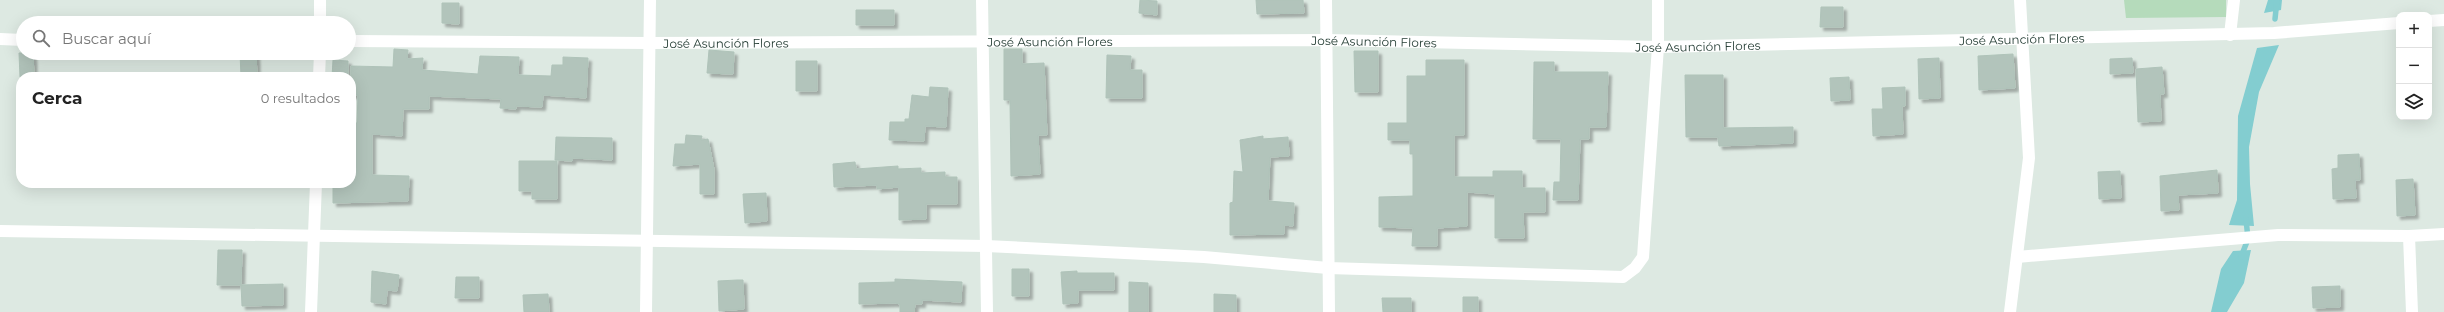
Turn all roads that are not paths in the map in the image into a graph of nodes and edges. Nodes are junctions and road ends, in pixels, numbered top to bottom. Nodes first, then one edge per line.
1 (320, 0) edge
2 (650, 0) edge
3 (982, 0) edge
4 (1326, 0) edge
5 (1658, 0) edge
6 (2020, 0) edge
7 (2234, 0) edge
8 (320, 16) edge
9 (2444, 20) edge
10 (2432, 21) edge
11 (2396, 23) edge
12 (2230, 35) junction
13 (0, 40) edge
14 (16, 40) edge
15 (1328, 40) junction
16 (2023, 40) junction
17 (356, 41) edge
18 (981, 41) junction
19 (649, 43) junction
20 (1658, 47) junction
21 (320, 60) edge
22 (319, 72) edge
23 (316, 188) edge
24 (0, 231) edge
25 (2444, 234) edge
26 (314, 235) junction
27 (2409, 236) junction
28 (646, 242) junction
29 (986, 246) junction
30 (2017, 256) junction
31 (1328, 268) junction
32 (311, 312) edge
33 (646, 312) edge
34 (987, 312) edge
35 (1328, 312) edge
36 (2010, 312) edge
37 (2412, 312) edge

1 - 8 street
2 - 19 street
3 - 18 street
4 - 15 street
5 - 20 street
6 - 16 street
7 - 12 street
9 - 10 street
11 - 12 street, José Asunción Flores
12 - 16 street, José Asunción Flores
13 - 14 street
15 - 18 street, José Asunción Flores
15 - 20 street, José Asunción Flores
15 - 31 street
16 - 20 street, José Asunción Flores
16 - 30 street
17 - 19 street, José Asunción Flores
18 - 19 street, José Asunción Flores
18 - 29 street
19 - 28 street
20 - 31 street
21 - 22 street
23 - 26 street
24 - 26 street
25 - 27 street
26 - 28 street
26 - 32 street
27 - 30 street
27 - 37 street
28 - 29 street
28 - 33 street
29 - 31 street
29 - 34 street
30 - 36 street
31 - 35 street

